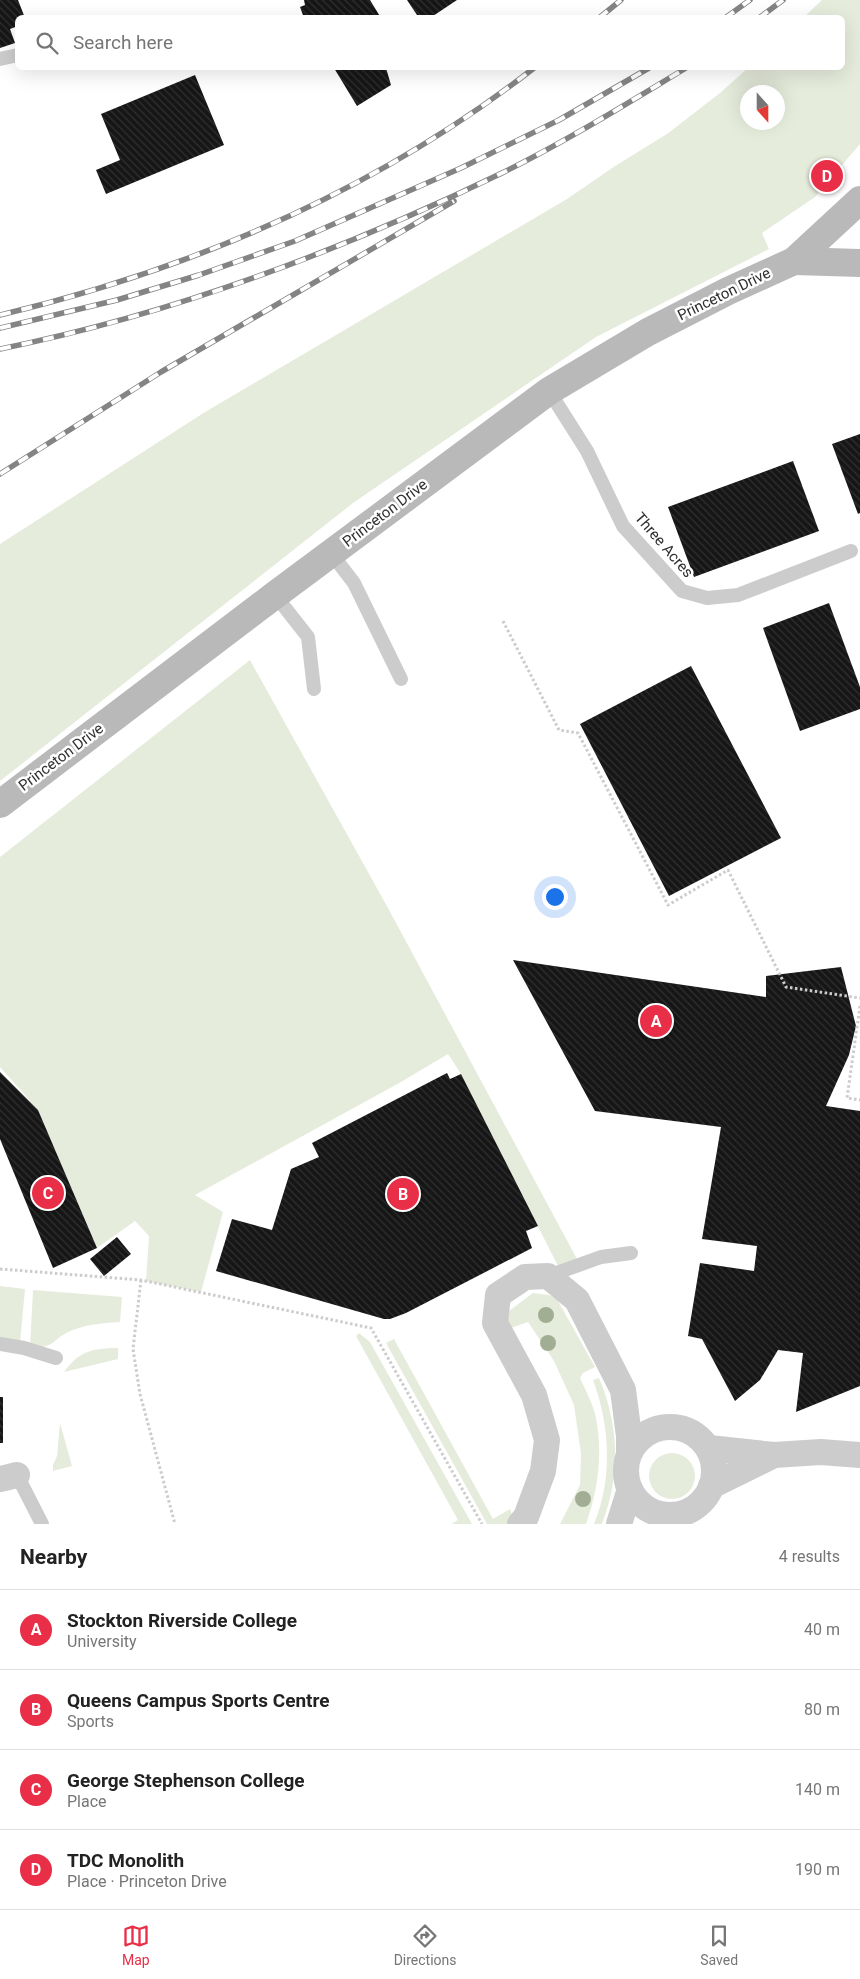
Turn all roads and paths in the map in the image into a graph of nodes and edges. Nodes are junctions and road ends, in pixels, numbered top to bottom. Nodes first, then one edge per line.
1 (15, 56) edge
2 (0, 60) edge
3 (860, 200) edge
4 (794, 261) junction
5 (860, 263) edge
6 (549, 391) junction
7 (851, 551) dead end
8 (331, 553) junction
9 (275, 595) junction
10 (503, 621) dead end
11 (401, 679) dead end
12 (314, 689) dead end
13 (0, 804) edge
14 (860, 998) edge
15 (860, 1006) edge
16 (860, 1100) edge
17 (631, 1253) dead end
18 (0, 1269) edge
19 (548, 1276) junction
20 (141, 1280) junction
21 (0, 1344) edge
22 (56, 1358) dead end
23 (623, 1390) junction
24 (666, 1427) junction
25 (708, 1448) junction
26 (629, 1454) junction
27 (774, 1455) junction
28 (860, 1455) edge
29 (9, 1477) edge
30 (712, 1486) junction
31 (630, 1489) junction
32 (681, 1518) edge
33 (42, 1524) edge
34 (175, 1524) edge
35 (482, 1524) edge
36 (520, 1524) edge
37 (619, 1524) edge

1 - 2 lane
3 - 4 street, Princeton Drive
4 - 5 street, Princeton Drive
4 - 6 street, Princeton Drive
6 - 7 lane, Three Acres
6 - 8 street, Princeton Drive
8 - 9 street, Princeton Drive
8 - 11 lane
9 - 12 lane
9 - 13 street, Princeton Drive
10 - 14 path
15 - 16 path
17 - 19 lane
18 - 20 path
19 - 23 street
19 - 36 street
20 - 34 path
20 - 35 path
21 - 22 lane
23 - 24 street
23 - 26 street
24 - 25 street
24 - 26 street
25 - 27 street
25 - 30 street
26 - 31 street
27 - 28 street
27 - 30 street
29 - 33 lane
30 - 32 street
31 - 32 street
31 - 37 street

